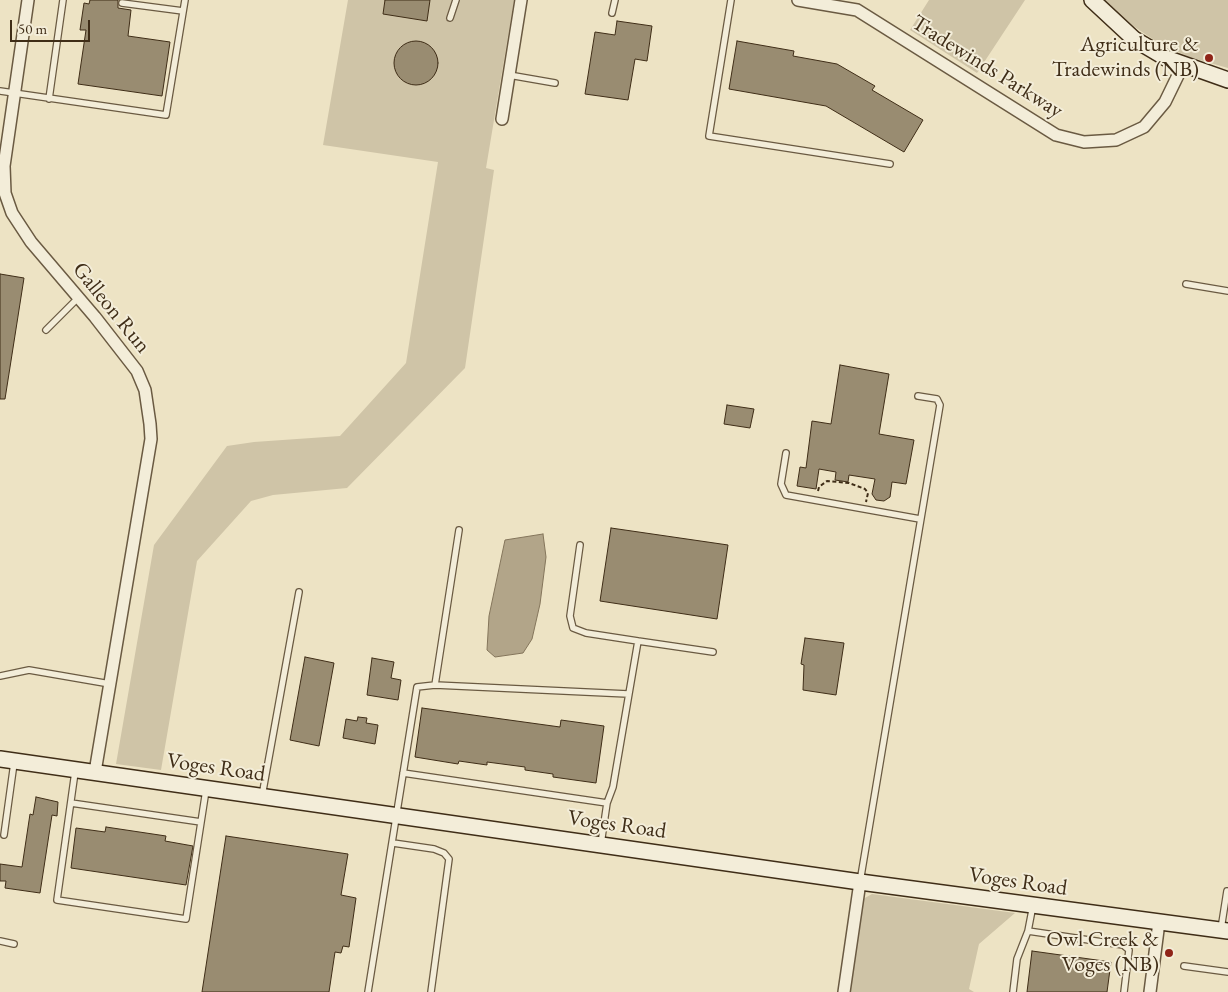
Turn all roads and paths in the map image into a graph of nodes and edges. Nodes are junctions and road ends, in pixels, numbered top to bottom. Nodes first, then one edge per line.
1 (28, 0) edge
2 (63, 0) edge
3 (185, 0) edge
4 (456, 0) edge
5 (521, 0) edge
6 (614, 0) edge
7 (731, 0) edge
8 (798, 0) edge
9 (1092, 0) edge
10 (122, 3) dead end
11 (183, 11) junction
12 (612, 13) dead end
13 (450, 18) dead end
14 (1183, 65) junction
15 (509, 75) junction
16 (1228, 80) edge
17 (555, 83) dead end
18 (0, 91) edge
19 (14, 93) junction
20 (49, 99) junction
21 (502, 119) dead end
22 (890, 164) dead end
23 (4, 200) edge
24 (1186, 284) dead end
25 (1228, 291) edge
26 (78, 298) junction
27 (46, 330) dead end
28 (918, 396) dead end
29 (786, 453) dead end
30 (816, 501) junction
31 (865, 510) junction
32 (920, 519) junction
33 (459, 530) dead end
34 (580, 545) dead end
35 (299, 592) dead end
36 (638, 641) junction
37 (713, 652) dead end
38 (0, 669) edge
39 (1, 676) edge
40 (110, 684) junction
41 (435, 685) junction
42 (628, 694) junction
43 (7, 760) edge
44 (76, 770) junction
45 (95, 772) junction
46 (403, 773) junction
47 (206, 788) junction
48 (262, 796) junction
49 (71, 803) junction
50 (606, 803) junction
51 (398, 816) junction
52 (201, 822) junction
53 (4, 835) dead end
54 (393, 843) junction
55 (601, 845) junction
56 (860, 882) junction
57 (1227, 891) edge
58 (1033, 905) junction
59 (1159, 922) junction
60 (1028, 930) junction
61 (1224, 930) edge
62 (0, 941) edge
63 (14, 944) dead end
64 (1184, 966) dead end
65 (1228, 972) edge
66 (368, 992) edge
67 (431, 992) edge
68 (844, 992) edge
69 (1013, 992) edge
70 (1124, 992) edge
71 (1150, 992) edge

1 - 19 street, Galleon Run
2 - 20 lane
3 - 11 lane
4 - 13 lane
5 - 15 street
6 - 12 lane
7 - 22 lane
8 - 14 street, Tradewinds Parkway
9 - 14 street
10 - 11 lane
11 - 20 lane
14 - 16 street
15 - 17 lane
15 - 21 street
18 - 19 lane
19 - 20 lane
19 - 23 street, Galleon Run
23 - 26 street, Galleon Run
24 - 25 lane
26 - 27 lane
26 - 40 street, Galleon Run
28 - 32 lane
29 - 30 lane
30 - 31 lane
30 - 31 path
31 - 32 lane
32 - 56 lane
33 - 41 lane
34 - 36 lane
35 - 48 lane
36 - 37 lane
36 - 42 lane
38 - 39 lane
39 - 40 lane
40 - 45 street, Galleon Run
41 - 42 lane
41 - 46 lane
42 - 50 lane
43 - 44 street, Voges Road
43 - 53 lane
44 - 45 street, Voges Road
44 - 49 lane
45 - 47 street, Voges Road
46 - 50 lane
46 - 51 lane
47 - 48 street, Voges Road
47 - 52 lane
48 - 51 street, Voges Road
49 - 52 lane
49 - 52 lane
50 - 55 lane
51 - 54 lane
51 - 55 street, Voges Road
54 - 66 lane
54 - 67 lane
55 - 56 street, Voges Road
56 - 58 street, Voges Road
56 - 68 street
57 - 61 lane
58 - 59 street, Voges Road
58 - 60 lane
59 - 61 street, Voges Road
59 - 71 street
60 - 69 lane
60 - 70 lane
62 - 63 lane
64 - 65 lane

